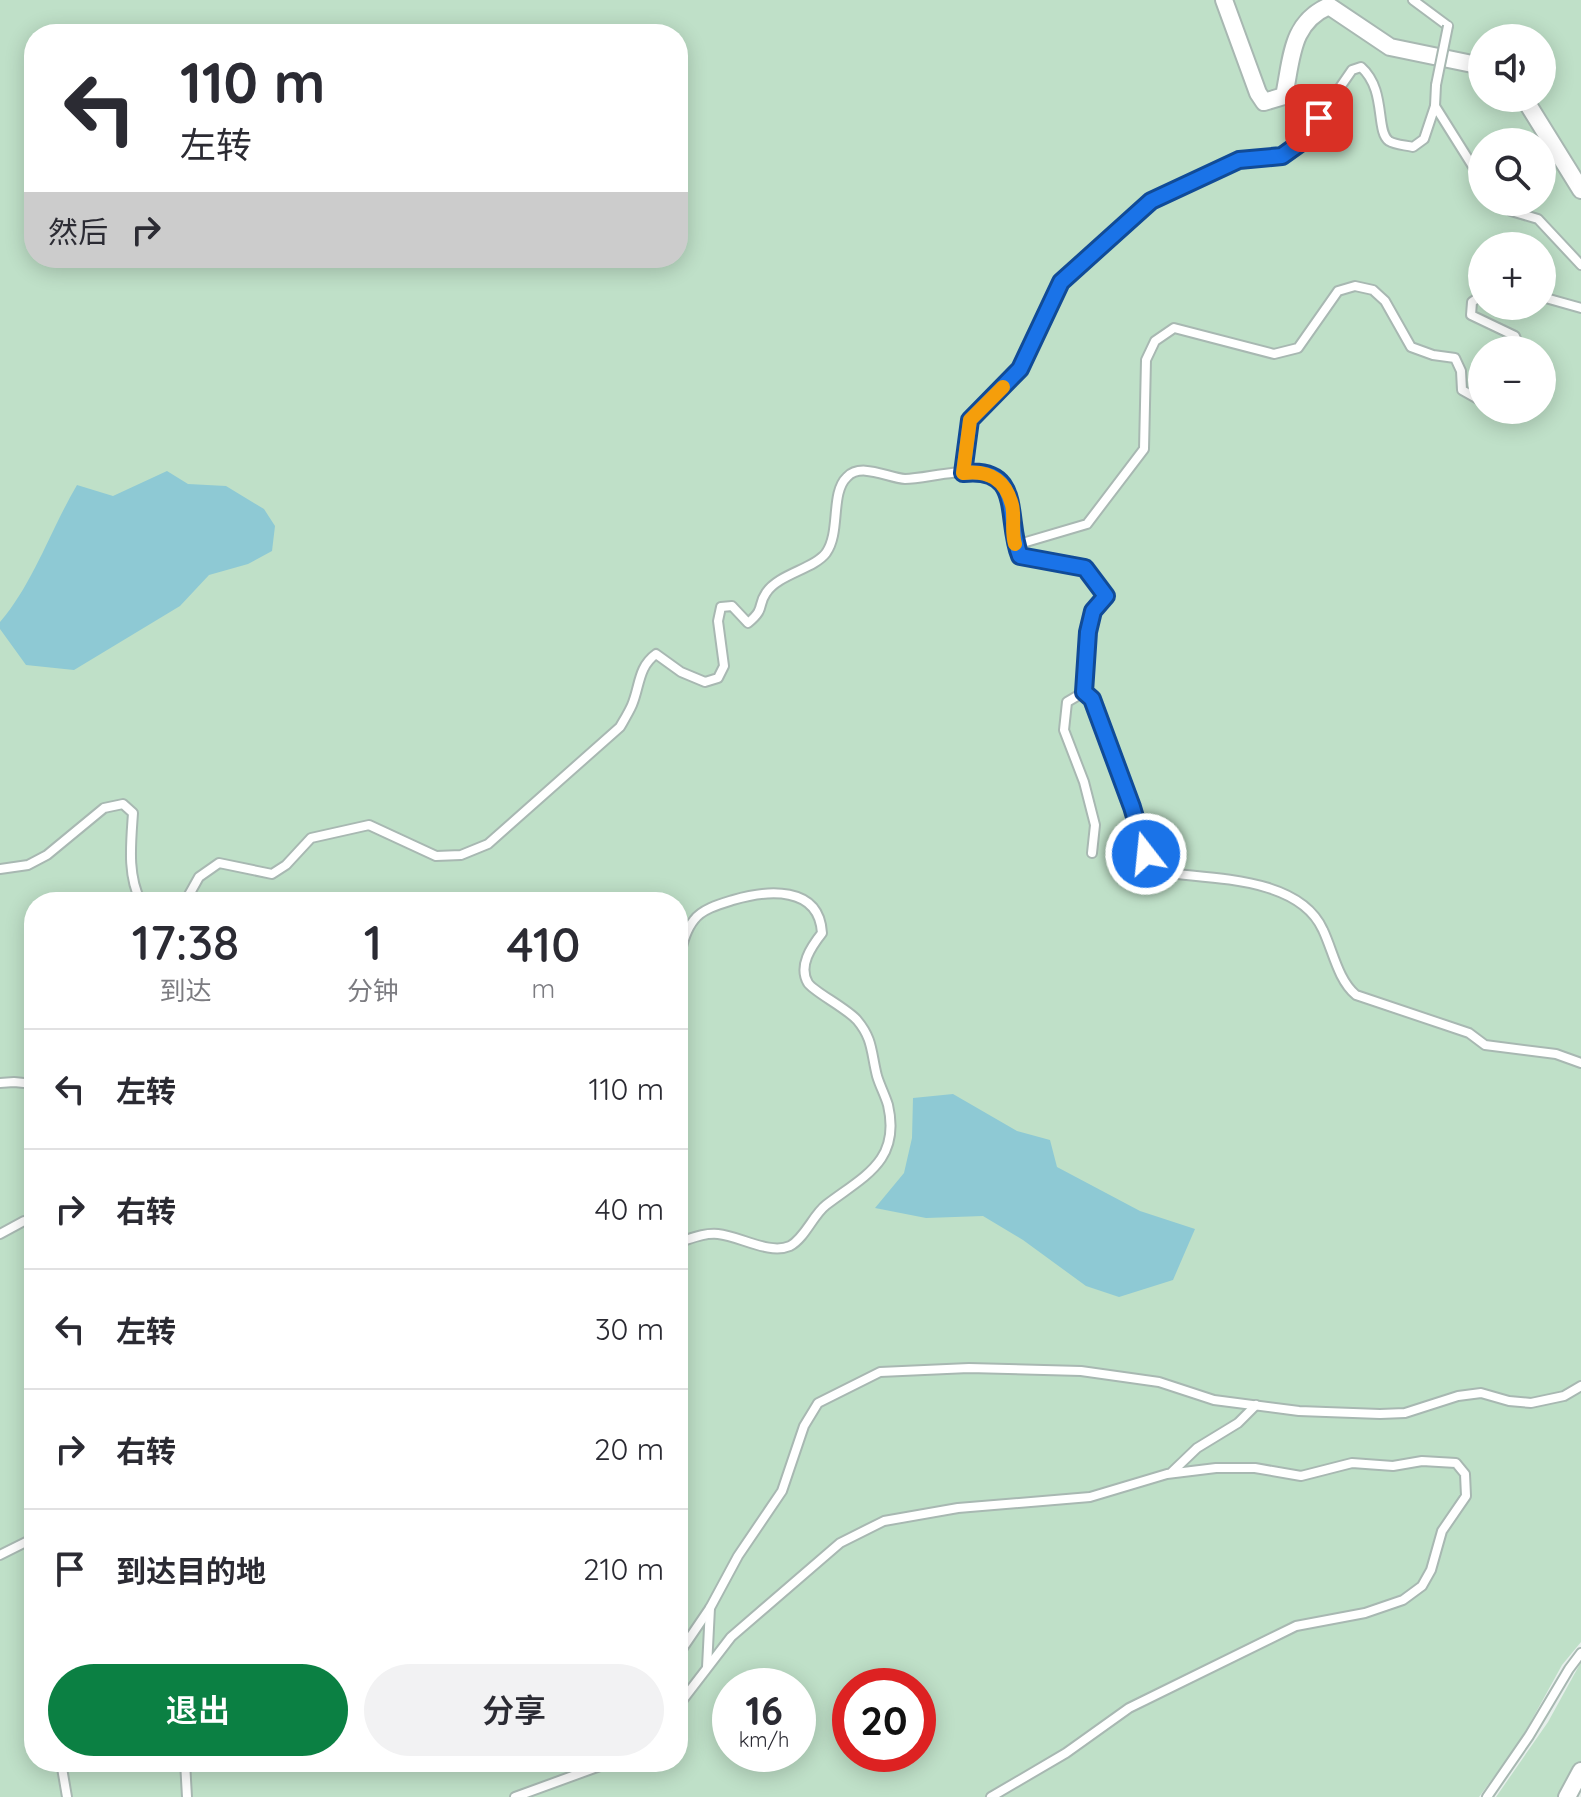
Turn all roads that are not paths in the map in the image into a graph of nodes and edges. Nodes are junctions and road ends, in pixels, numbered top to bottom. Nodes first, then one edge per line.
1 (1224, 0) edge
2 (1413, 0) edge
3 (1468, 63) edge
4 (1435, 106) junction
5 (1533, 112) edge
6 (1468, 159) edge
7 (1581, 190) edge
8 (1528, 216) edge
9 (1581, 265) edge
10 (1556, 301) edge
11 (1581, 308) edge
12 (1481, 320) edge
13 (1515, 336) edge
14 (1468, 393) edge
15 (963, 473) junction
16 (1016, 545) junction
17 (1084, 692) junction
18 (1092, 853) dead end
19 (0, 869) edge
20 (135, 892) edge
21 (191, 892) edge
22 (688, 931) edge
23 (1581, 1063) edge
24 (0, 1083) edge
25 (24, 1083) edge
26 (24, 1221) edge
27 (0, 1234) edge
28 (688, 1239) edge
29 (1581, 1386) edge
30 (1256, 1405) junction
31 (1171, 1474) junction
32 (24, 1543) edge
33 (0, 1555) edge
34 (710, 1608) junction
35 (688, 1640) edge
36 (1581, 1653) edge
37 (707, 1667) junction
38 (688, 1693) edge
39 (1581, 1771) edge
40 (63, 1772) edge
41 (186, 1772) edge
42 (584, 1772) edge
43 (67, 1797) edge
44 (187, 1797) edge
45 (515, 1797) edge
46 (991, 1797) edge
47 (1487, 1797) edge
48 (1567, 1797) edge

1 - 3 street
2 - 4 lane, bridge
4 - 6 lane
4 - 15 lane
5 - 7 street
8 - 9 lane
10 - 11 lane
12 - 13 lane
14 - 16 lane
15 - 16 lane
15 - 21 lane
16 - 17 lane
17 - 18 lane
17 - 23 lane
19 - 20 lane
22 - 28 lane
24 - 25 lane
26 - 27 lane
29 - 30 lane
30 - 31 lane
30 - 34 lane
31 - 37 lane
31 - 46 lane
32 - 33 lane
34 - 35 lane
34 - 37 lane
36 - 47 lane
37 - 38 lane
39 - 48 street
40 - 43 lane
41 - 44 lane
42 - 45 lane

